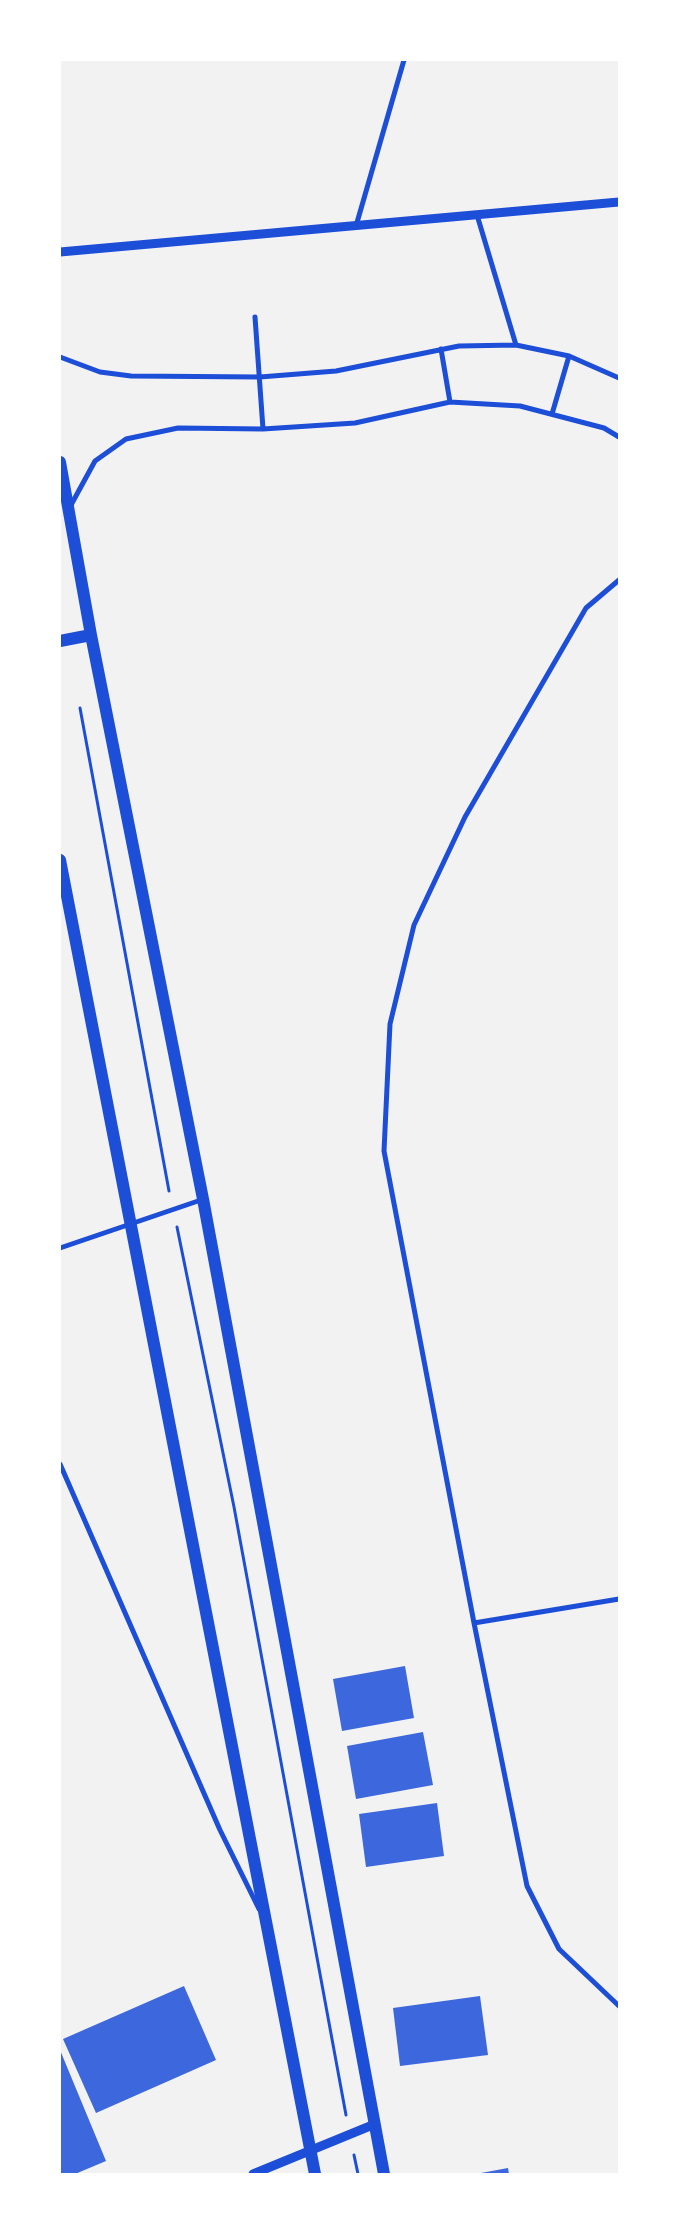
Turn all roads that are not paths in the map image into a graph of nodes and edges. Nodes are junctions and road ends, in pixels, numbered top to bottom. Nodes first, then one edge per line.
1 (404, 60) edge
2 (619, 202) edge
3 (476, 215) junction
4 (356, 226) junction
5 (60, 252) edge
6 (255, 316) dead end
7 (516, 345) junction
8 (441, 349) junction
9 (569, 356) junction
10 (60, 357) edge
11 (260, 377) junction
12 (619, 378) edge
13 (450, 402) junction
14 (552, 414) junction
15 (263, 428) junction
16 (619, 437) edge
17 (60, 462) edge
18 (69, 508) junction
19 (619, 580) edge
20 (91, 635) junction
21 (60, 642) edge
22 (60, 860) edge
23 (203, 1199) junction
24 (132, 1222) junction
25 (60, 1248) edge
26 (60, 1464) edge
27 (619, 1599) edge
28 (474, 1624) junction
29 (268, 1927) junction
30 (619, 2006) edge
31 (375, 2124) junction
32 (311, 2151) junction
33 (253, 2174) edge
34 (315, 2174) edge
35 (384, 2174) edge

1 - 4 street
2 - 3 street
3 - 4 street
3 - 7 street
4 - 5 street
6 - 11 street
7 - 8 street
7 - 9 street
8 - 11 street
8 - 13 street
9 - 12 street
9 - 14 street
10 - 11 street
11 - 15 street
13 - 14 street
13 - 15 street
14 - 16 street
15 - 18 street
17 - 18 main road
18 - 20 main road
19 - 28 street
20 - 21 main road
20 - 23 main road
22 - 24 main road
23 - 24 street
23 - 31 main road
24 - 25 street
24 - 29 main road
26 - 29 street
27 - 28 street
28 - 30 street
29 - 32 main road
31 - 32 street
31 - 35 main road
32 - 33 street
32 - 34 main road

